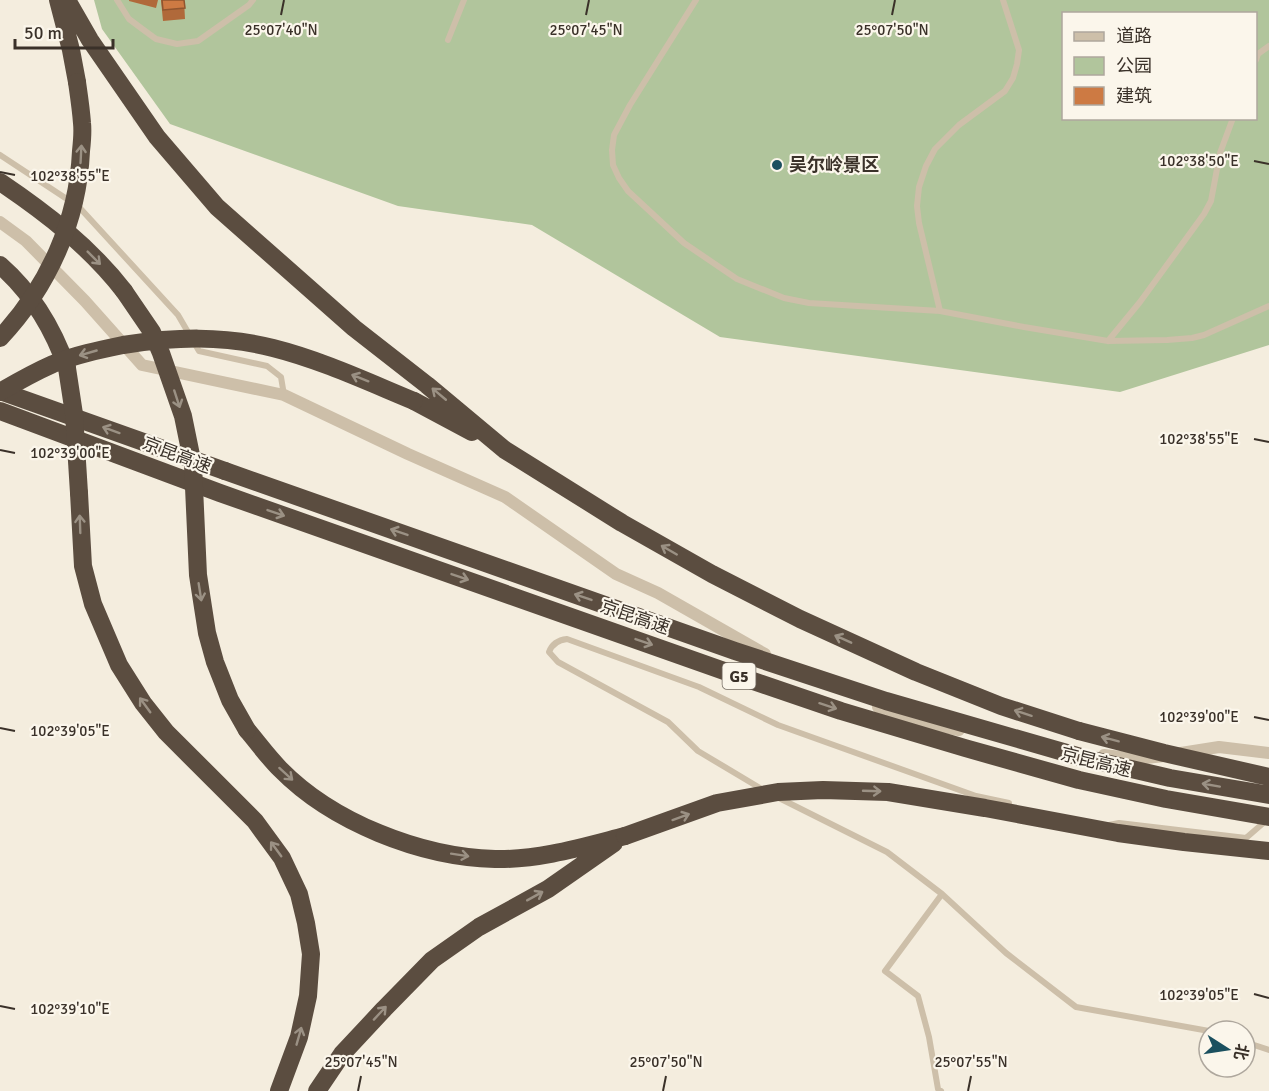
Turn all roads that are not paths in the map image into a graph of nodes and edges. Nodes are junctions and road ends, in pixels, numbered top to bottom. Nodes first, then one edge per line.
1 (58, 0) edge
2 (67, 0) edge
3 (117, 0) edge
4 (253, 0) edge
5 (464, 0) edge
6 (696, 0) edge
7 (1003, 0) edge
8 (448, 40) dead end
9 (1269, 46) edge
10 (1257, 57) edge
11 (1232, 120) edge
12 (0, 155) edge
13 (0, 182) edge
14 (0, 222) edge
15 (0, 265) edge
16 (1269, 306) edge
17 (940, 311) junction
18 (0, 338) edge
19 (1107, 341) junction
20 (0, 391) edge
21 (284, 395) junction
22 (0, 411) edge
23 (505, 450) junction
24 (1269, 753) edge
25 (1269, 777) edge
26 (1269, 795) edge
27 (1020, 806) dead end
28 (1030, 808) dead end
29 (1269, 818) edge
30 (625, 836) junction
31 (1269, 851) edge
32 (942, 894) junction
33 (1197, 1029) edge
34 (279, 1091) edge
35 (317, 1091) edge
36 (940, 1091) edge

18 -> 1 highway, bridge
23 -> 2 highway
3 - 4 lane
5 - 8 lane
6 - 17 lane
7 - 17 lane
9 - 10 lane
11 - 19 lane
12 - 21 lane
13 -> 30 highway, bridge
14 - 21 street
34 -> 15 highway, bridge
16 - 19 lane
17 - 19 lane
23 -> 20 highway, bridge
26 -> 20 highway, 京昆高速 / G5, bridge
21 - 24 street
22 -> 29 highway, 京昆高速 / G5
25 -> 23 highway, bridge
27 - 32 lane
28 - 29 lane
30 -> 31 highway, bridge
35 -> 30 highway
32 - 33 lane
32 - 36 lane

